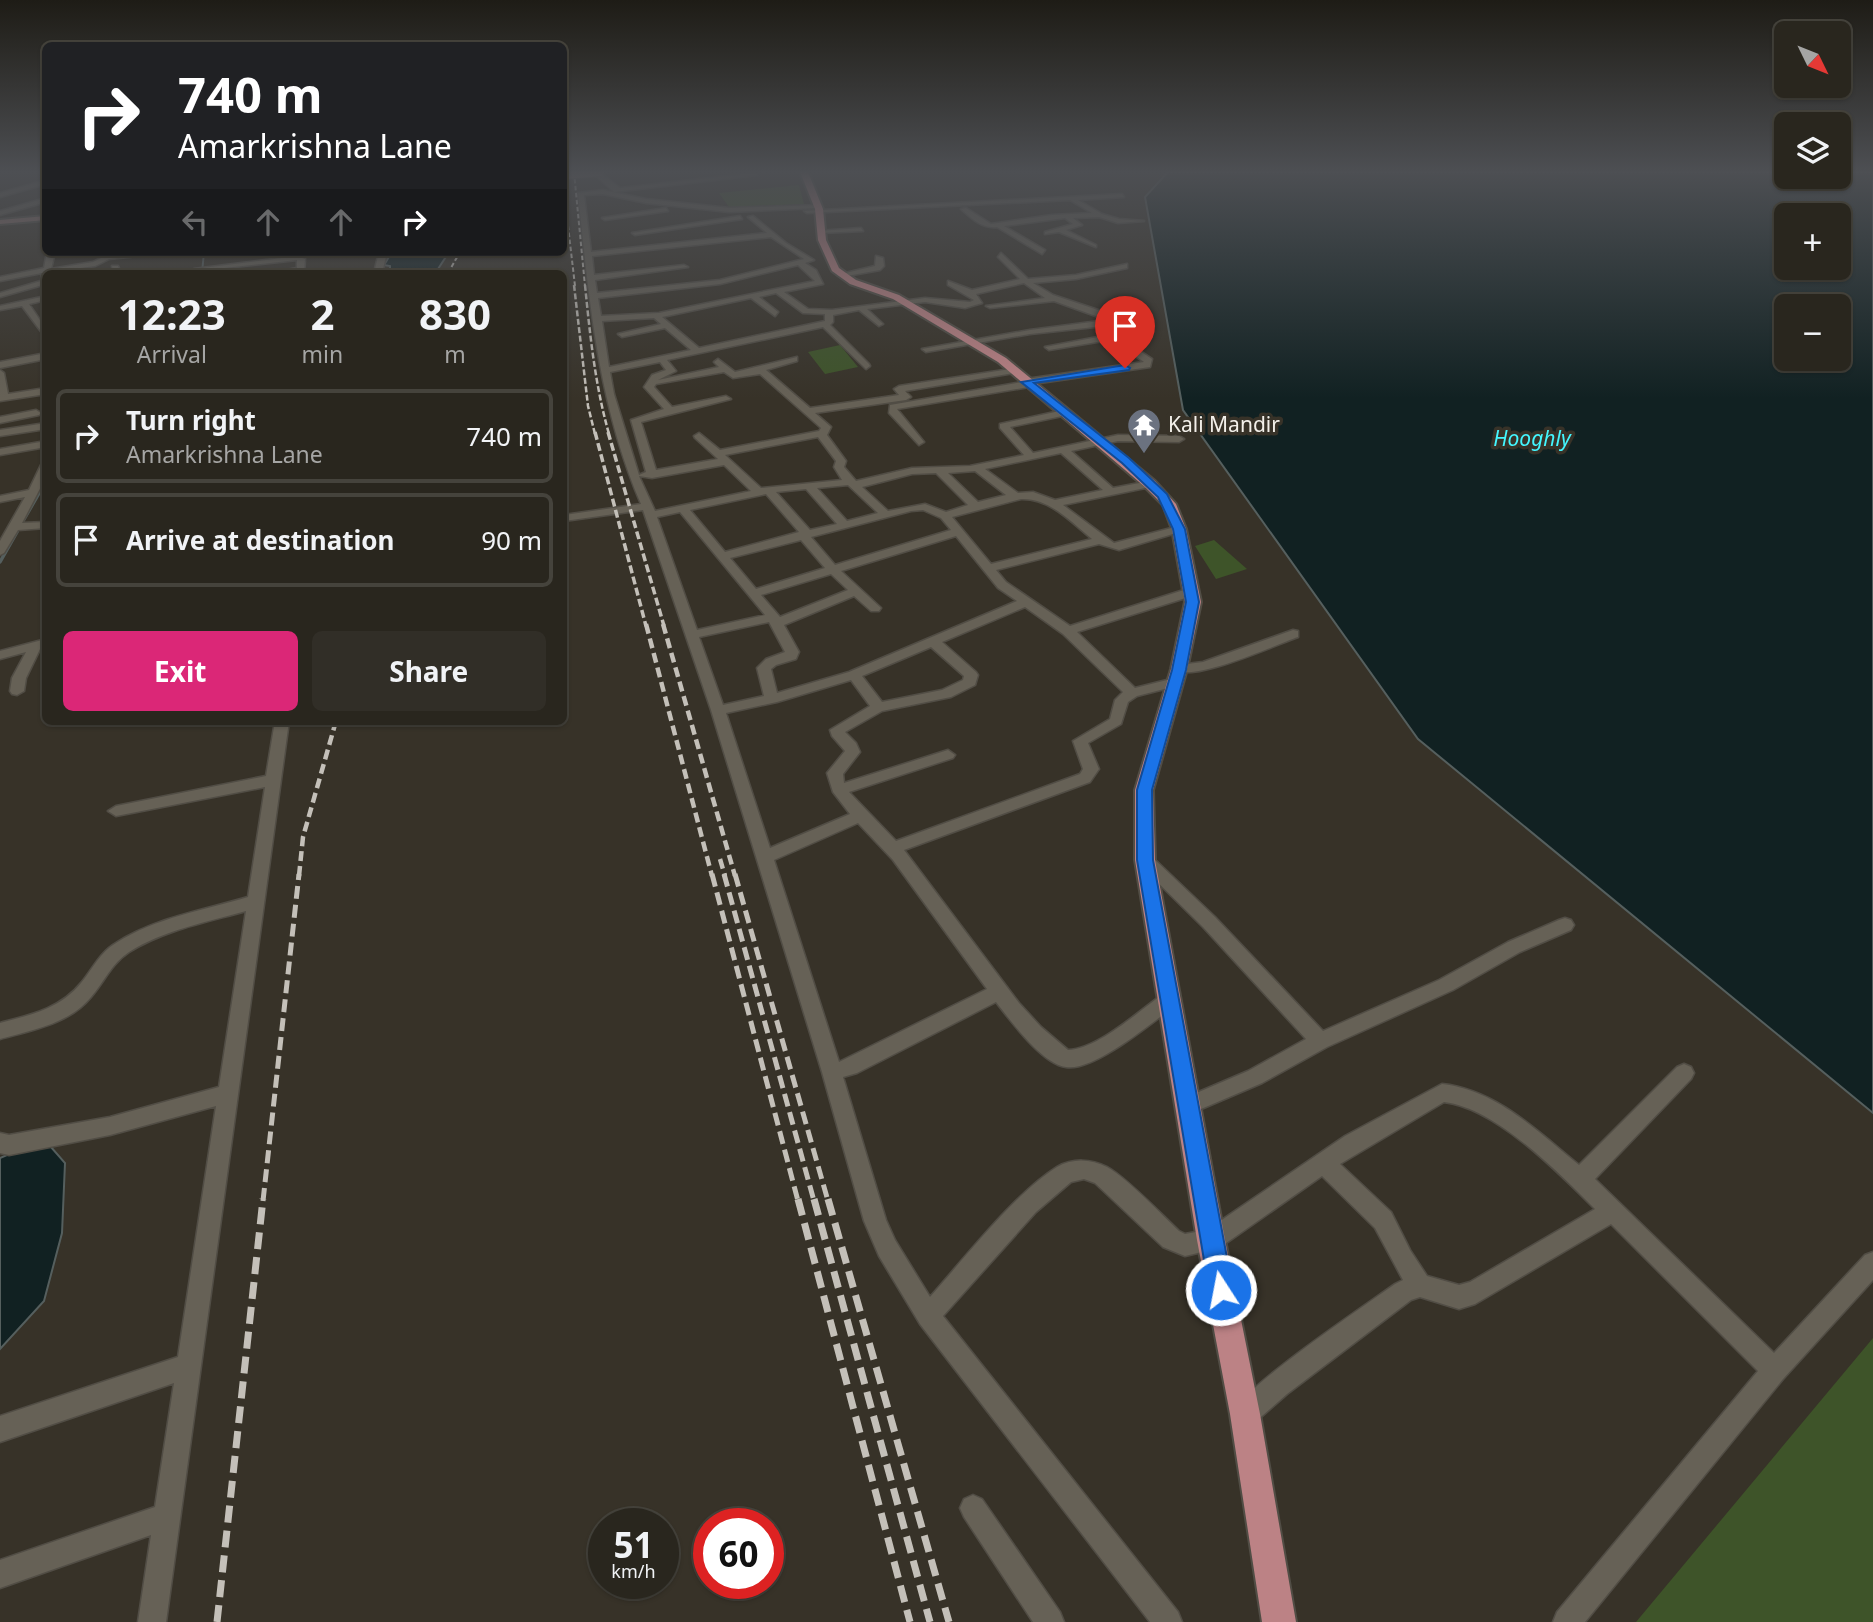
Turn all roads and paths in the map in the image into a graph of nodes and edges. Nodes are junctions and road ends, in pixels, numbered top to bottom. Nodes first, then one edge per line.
1 (589, 248) edge
2 (650, 248) edge
3 (795, 248) edge
4 (825, 248) edge
5 (1034, 248) edge
6 (1042, 253) dead end
7 (589, 254) junction
8 (1001, 255) dead end
9 (120, 256) edge
10 (879, 258) dead end
11 (198, 260) dead end
12 (765, 262) dead end
13 (800, 263) junction
14 (1124, 266) dead end
15 (16, 267) dead end
16 (684, 267) dead end
17 (830, 267) junction
18 (777, 268) junction
19 (0, 270) edge
20 (52, 270) edge
21 (198, 270) edge
22 (300, 270) edge
23 (42, 272) edge
24 (750, 276) junction
25 (819, 277) junction
26 (0, 279) edge
27 (642, 281) dead end
28 (1026, 281) junction
29 (42, 283) edge
30 (951, 283) dead end
31 (592, 287) junction
32 (775, 293) junction
33 (971, 293) junction
34 (0, 295) edge
35 (754, 297) junction
36 (42, 299) edge
37 (1054, 299) junction
38 (24, 303) junction
39 (905, 303) junction
40 (990, 306) dead end
41 (861, 307) junction
42 (0, 308) edge
43 (831, 312) junction
44 (1139, 312) dead end
45 (1101, 313) junction
46 (775, 314) dead end
47 (659, 315) junction
48 (598, 319) junction
49 (825, 324) junction
50 (879, 324) dead end
51 (1015, 325) dead end
52 (1116, 325) junction
53 (665, 326) junction
54 (42, 330) edge
55 (1070, 332) dead end
56 (622, 334) dead end
57 (1125, 335) junction
58 (737, 337) dead end
59 (973, 341) junction
60 (1049, 347) dead end
61 (926, 349) dead end
62 (699, 350) junction
63 (15, 351) dead end
64 (42, 357) edge
65 (937, 357) dead end
66 (794, 359) dead end
67 (663, 360) junction
68 (19, 361) junction
69 (0, 365) edge
70 (866, 366) dead end
71 (726, 369) junction
72 (606, 370) junction
73 (761, 371) junction
74 (0, 373) edge
75 (1023, 379) junction
76 (650, 384) junction
77 (42, 392) edge
78 (2, 398) edge
79 (726, 399) dead end
80 (909, 400) junction
81 (670, 410) junction
82 (806, 411) junction
83 (36, 413) dead end
84 (1064, 413) junction
85 (0, 420) edge
86 (42, 427) edge
87 (0, 433) edge
88 (822, 433) junction
89 (699, 436) dead end
90 (1179, 439) dead end
91 (1101, 441) junction
92 (919, 442) dead end
93 (42, 445) edge
94 (1063, 449) junction
95 (0, 452) edge
96 (1031, 456) junction
97 (723, 457) junction
98 (977, 468) junction
99 (940, 471) junction
100 (42, 473) edge
101 (652, 475) junction
102 (634, 476) junction
103 (853, 484) junction
104 (1150, 484) junction
105 (810, 487) junction
106 (33, 492) junction
107 (764, 492) junction
108 (1111, 492) junction
109 (1016, 497) junction
110 (0, 499) edge
111 (1054, 503) junction
112 (977, 507) junction
113 (683, 509) junction
114 (649, 510) junction
115 (885, 514) junction
116 (945, 516) junction
117 (567, 517) edge
118 (16, 523) junction
119 (0, 524) edge
120 (42, 524) edge
121 (843, 524) junction
122 (1179, 529) junction
123 (958, 532) junction
124 (805, 535) junction
125 (1101, 540) junction
126 (0, 551) edge
127 (723, 556) junction
128 (990, 568) junction
129 (833, 570) junction
130 (856, 591) junction
131 (1191, 592) junction
132 (755, 593) junction
133 (1027, 601) junction
134 (875, 608) dead end
135 (775, 620) junction
136 (1068, 631) junction
137 (1293, 634) dead end
138 (691, 635) junction
139 (934, 643) junction
140 (40, 644) edge
141 (0, 654) edge
142 (854, 675) junction
143 (1177, 676) junction
144 (17, 691) dead end
145 (1132, 693) junction
146 (772, 699) junction
147 (878, 707) junction
148 (718, 710) junction
149 (281, 725) edge
150 (948, 755) dead end
151 (273, 779) junction
152 (840, 790) junction
153 (116, 811) dead end
154 (860, 816) junction
155 (893, 848) junction
156 (763, 858) junction
157 (1145, 860) junction
158 (254, 901) junction
159 (1565, 925) dead end
160 (999, 992) junction
161 (1170, 999) junction
162 (0, 1031) edge
163 (1320, 1041) junction
164 (832, 1072) junction
165 (1684, 1073) dead end
166 (228, 1094) junction
167 (1187, 1106) junction
168 (0, 1143) edge
169 (1323, 1162) junction
170 (1580, 1180) junction
171 (1611, 1212) junction
172 (1211, 1240) junction
173 (1873, 1263) edge
174 (1420, 1285) junction
175 (928, 1316) junction
176 (189, 1366) junction
177 (1774, 1370) junction
178 (1245, 1414) junction
179 (0, 1429) edge
180 (973, 1508) dead end
181 (167, 1516) junction
182 (0, 1574) edge
183 (152, 1622) edge
184 (1050, 1622) edge
185 (1168, 1622) edge
186 (1279, 1622) edge
187 (1567, 1622) edge

1 - 7 street
2 - 7 street
3 - 17 street
4 - 17 main road
5 - 6 street
7 - 31 street
8 - 28 street
9 - 20 street
10 - 17 street
11 - 21 street
12 - 18 street
13 - 17 street
13 - 18 street
13 - 25 street
14 - 28 street
15 - 19 street
16 - 31 street
17 - 25 street
17 - 39 main road
18 - 24 street
21 - 22 street
23 - 26 street
24 - 31 street
24 - 32 street
25 - 32 street
27 - 31 street
28 - 33 street
28 - 37 street
29 - 34 street
30 - 33 street
31 - 48 street
32 - 35 street
32 - 43 street
33 - 39 street
35 - 46 street
35 - 47 street
36 - 38 street
37 - 40 street
37 - 45 street
38 - 42 street
38 - 54 street
39 - 41 street
39 - 59 main road
41 - 43 street
41 - 50 street
43 - 49 street
44 - 45 street
45 - 52 street
47 - 48 street
47 - 53 street
48 - 72 street
49 - 62 street
49 - 70 street
51 - 59 street
52 - 55 street
52 - 57 street
52 - 59 street
53 - 56 street
53 - 62 street
57 - 60 street
57 - 75 street
58 - 62 street
59 - 61 street
59 - 65 street
59 - 75 main road
62 - 67 street
62 - 71 street
63 - 68 street
64 - 68 street
66 - 73 street
67 - 72 street
67 - 76 street
68 - 69 street
71 - 73 street
71 - 76 street
72 - 102 street
73 - 82 street
74 - 78 street
75 - 80 street
75 - 80 street
75 - 84 main road
76 - 81 street
77 - 78 street
79 - 81 street
80 - 82 street
80 - 92 street
81 - 101 street
82 - 88 street
83 - 85 street
84 - 91 main road
84 - 96 street
86 - 87 street
88 - 97 street
88 - 103 street
89 - 97 street
90 - 91 street
91 - 94 street
91 - 104 main road
93 - 95 street
94 - 96 street
94 - 108 street
96 - 98 street
97 - 101 street
97 - 107 street
98 - 99 street
98 - 109 street
99 - 103 street
99 - 112 street
100 - 106 street
101 - 102 street
102 - 114 street
103 - 105 street
103 - 115 street
104 - 108 street
104 - 122 main road
105 - 107 street
105 - 121 street
106 - 110 street
106 - 118 street
107 - 113 street
107 - 124 street
108 - 111 street
109 - 111 street
109 - 112 street
111 - 125 street
112 - 116 street
113 - 114 street
113 - 127 street
114 - 117 street
114 - 138 street
115 - 116 street
115 - 121 street
116 - 123 street
118 - 119 street
118 - 120 street
118 - 126 street
121 - 124 street
122 - 125 street
122 - 131 main road
123 - 128 street
123 - 129 street
124 - 127 street
124 - 129 street
125 - 128 street
127 - 132 street
128 - 133 street
129 - 130 street
129 - 132 street
130 - 134 street
130 - 135 street
131 - 136 street
131 - 143 main road
132 - 135 street
133 - 136 street
133 - 139 street
135 - 138 street
135 - 146 street
136 - 145 street
137 - 143 street
138 - 148 street
139 - 142 street
139 - 147 street
140 - 141 street
140 - 144 street
142 - 146 street
142 - 147 street
143 - 145 street
143 - 157 main road
145 - 155 street
146 - 148 street
147 - 152 street
148 - 156 street
149 - 151 street
150 - 152 street
151 - 153 street
151 - 158 street
152 - 154 street
154 - 155 street
154 - 156 street
155 - 160 street
156 - 164 street
157 - 161 main road
157 - 163 street
158 - 162 street
158 - 166 street
159 - 163 street
160 - 161 street
160 - 164 street
161 - 167 main road
163 - 167 street
164 - 175 street
165 - 170 street
166 - 168 street
166 - 176 street
167 - 172 main road
169 - 170 street
169 - 172 street
169 - 174 street
170 - 171 street
171 - 174 street
171 - 177 street
172 - 175 street
172 - 178 main road
173 - 177 street
174 - 178 street
175 - 185 street
176 - 179 street
176 - 181 street
177 - 187 street
178 - 186 main road
180 - 184 street
181 - 182 street
181 - 183 street

